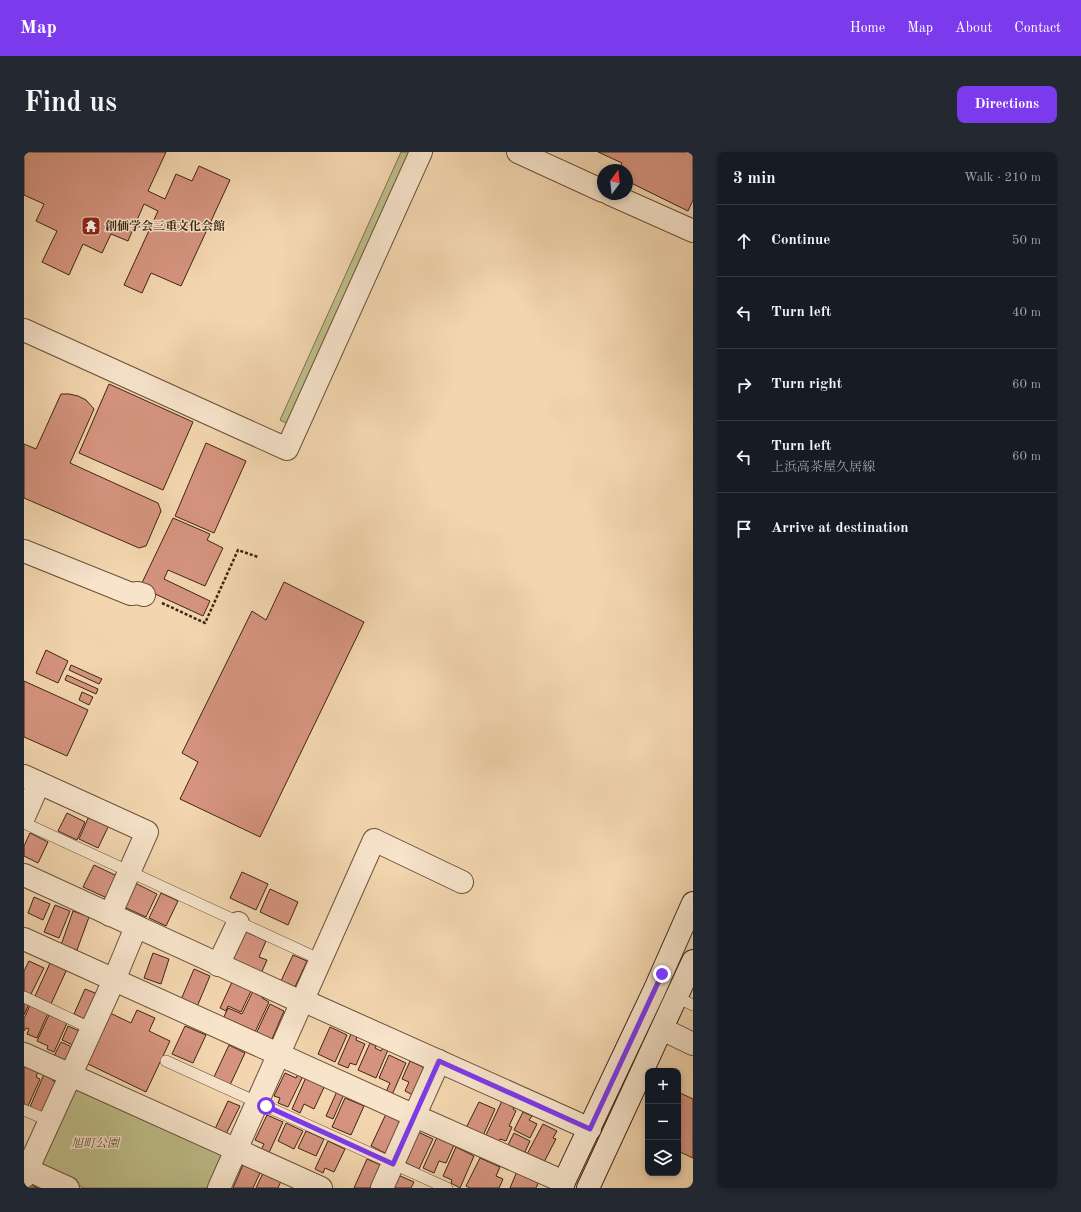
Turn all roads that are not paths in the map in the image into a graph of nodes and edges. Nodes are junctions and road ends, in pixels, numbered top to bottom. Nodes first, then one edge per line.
1 (421, 152) edge
2 (518, 152) edge
3 (597, 188) edge
4 (623, 200) edge
5 (693, 231) edge
6 (24, 330) edge
7 (24, 551) edge
8 (144, 594) road end
9 (32, 779) edge
10 (24, 817) edge
11 (24, 824) edge
12 (129, 872) junction
13 (24, 875) edge
14 (462, 882) dead end
15 (693, 903) edge
16 (110, 915) junction
17 (238, 922) junction
18 (136, 927) junction
19 (24, 939) edge
20 (321, 960) junction
21 (693, 961) edge
22 (218, 965) junction
23 (114, 980) junction
24 (24, 997) edge
25 (685, 1001) edge
26 (301, 1002) junction
27 (92, 1029) junction
28 (662, 1029) junction
29 (693, 1044) edge
30 (24, 1054) edge
31 (278, 1054) junction
32 (166, 1061) dead end
33 (439, 1061) junction
34 (71, 1076) junction
35 (257, 1102) junction
36 (24, 1110) edge
37 (415, 1116) junction
38 (50, 1121) junction
39 (590, 1129) junction
40 (235, 1150) junction
41 (393, 1164) junction
42 (25, 1171) edge
43 (563, 1185) edge
44 (68, 1188) edge
45 (219, 1188) edge
46 (321, 1188) edge
47 (382, 1188) edge
48 (447, 1188) edge
49 (588, 1188) edge

1 - 6 street
2 - 3 street
4 - 5 street
7 - 8 street
9 - 10 street
9 - 12 street
11 - 12 lane
12 - 16 street
12 - 17 lane
13 - 16 street
14 - 20 street
15 - 39 street
16 - 18 street
17 - 20 lane
17 - 22 street
18 - 22 street
18 - 23 street
19 - 23 street
20 - 26 street
21 - 25 street
22 - 26 street
23 - 27 street
23 - 31 street
24 - 27 lane
25 - 28 street
26 - 31 street
26 - 33 street
27 - 34 street
28 - 29 street
28 - 49 street
30 - 34 street
31 - 35 street
31 - 37 street
32 - 35 lane
33 - 37 street
33 - 39 street
34 - 38 street
34 - 40 street
35 - 40 street
35 - 41 lane
36 - 38 lane
37 - 41 street
37 - 43 street
38 - 42 street
39 - 43 street
40 - 45 street
40 - 46 street
41 - 47 street
41 - 48 lane
42 - 44 street

